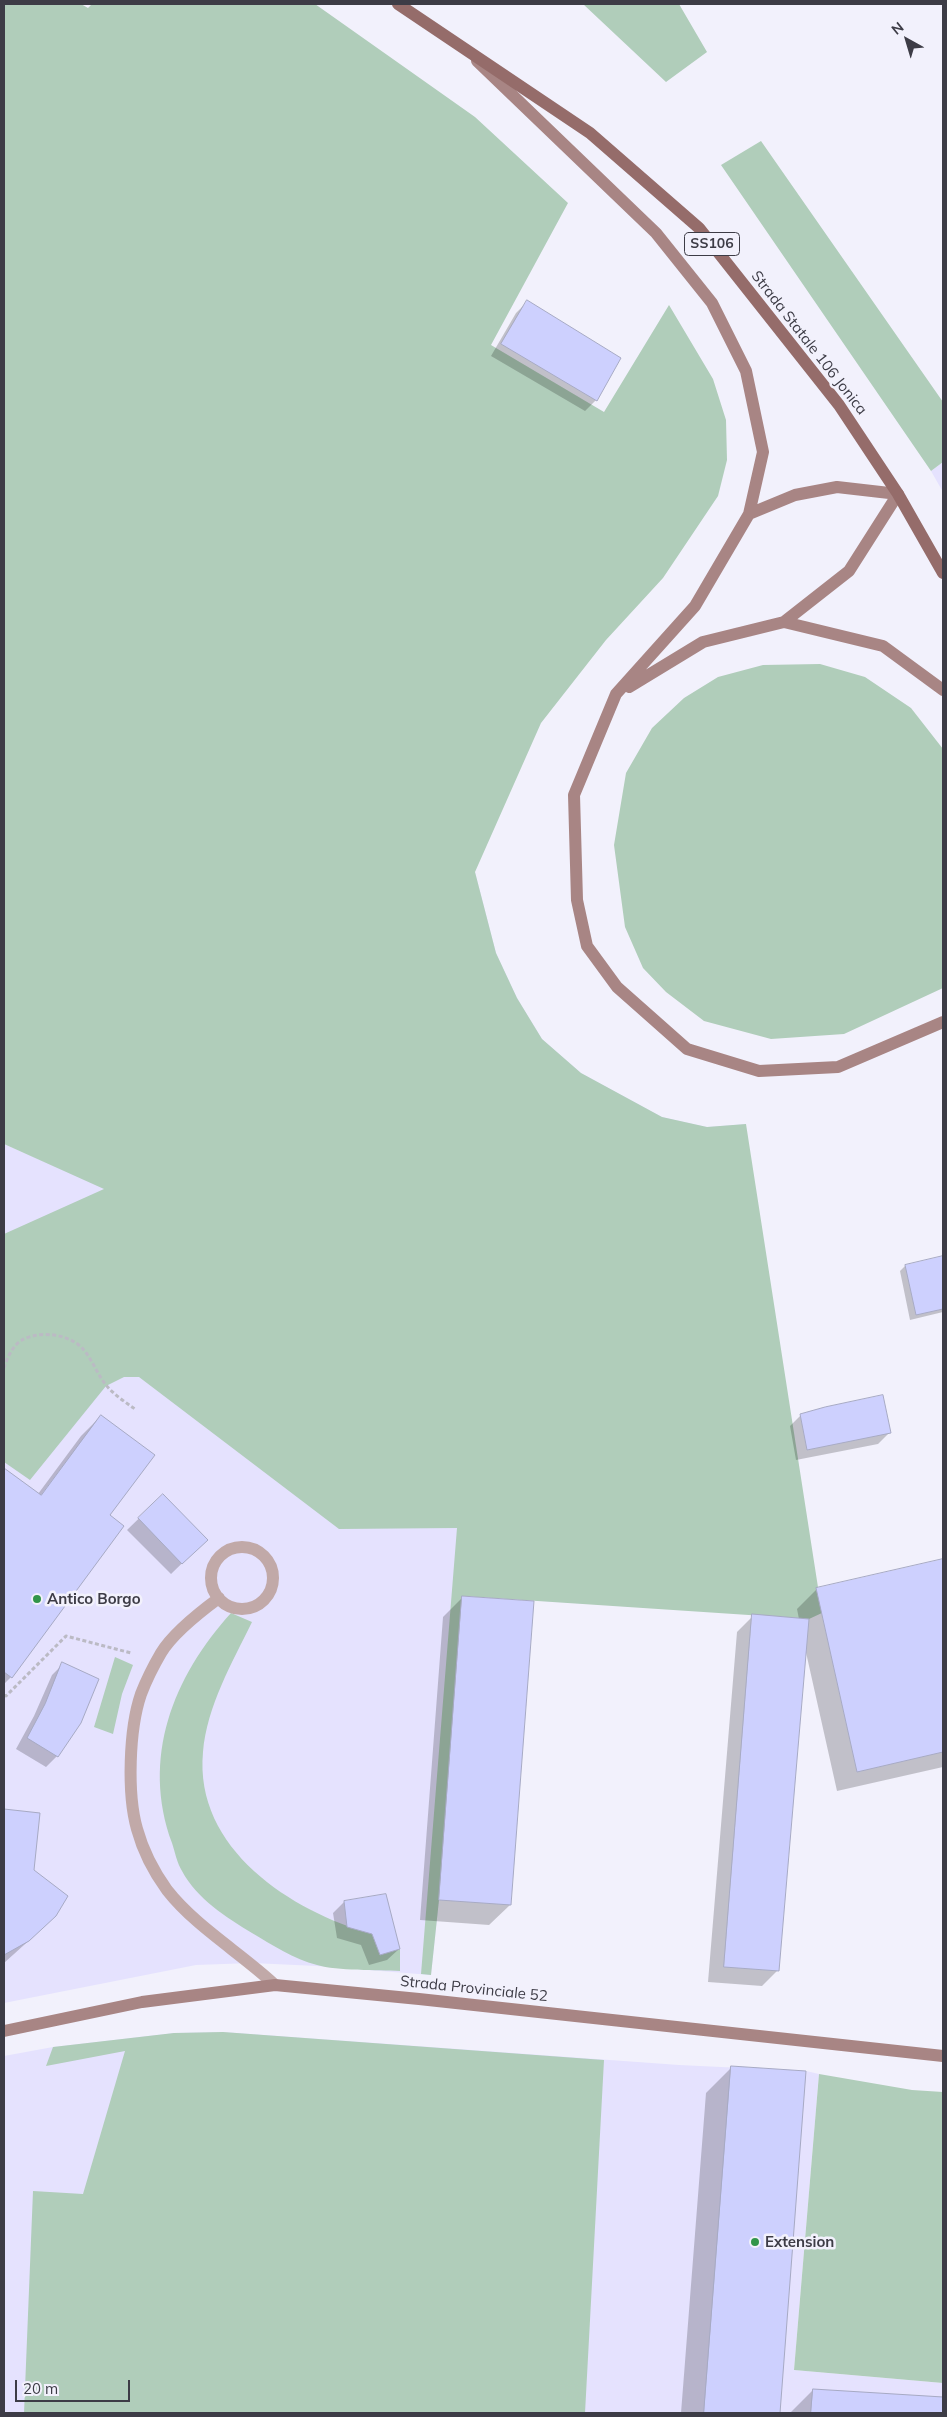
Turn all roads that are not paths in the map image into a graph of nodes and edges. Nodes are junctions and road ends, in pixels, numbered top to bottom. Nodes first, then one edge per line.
1 (398, 4) edge
2 (468, 53) junction
3 (898, 494) junction
4 (749, 514) junction
5 (943, 573) edge
6 (784, 622) junction
7 (943, 690) edge
8 (616, 694) junction
9 (943, 1022) edge
10 (218, 1598) junction
11 (275, 1985) junction
12 (4, 2031) edge
13 (943, 2056) edge

1 - 2 main road, Strada Statale 106 Jonica / SS106
2 - 3 main road, Strada Statale 106 Jonica / SS106
2 - 4 main road
3 - 4 main road
3 - 5 main road, Strada Statale 106 Jonica / SS106
3 - 6 main road
4 - 8 main road
6 - 7 main road
6 - 8 main road
8 - 9 main road
10 - 10 lane
10 - 11 lane
11 - 12 main road, Strada Provinciale 52
11 - 13 main road, Strada Provinciale 52

